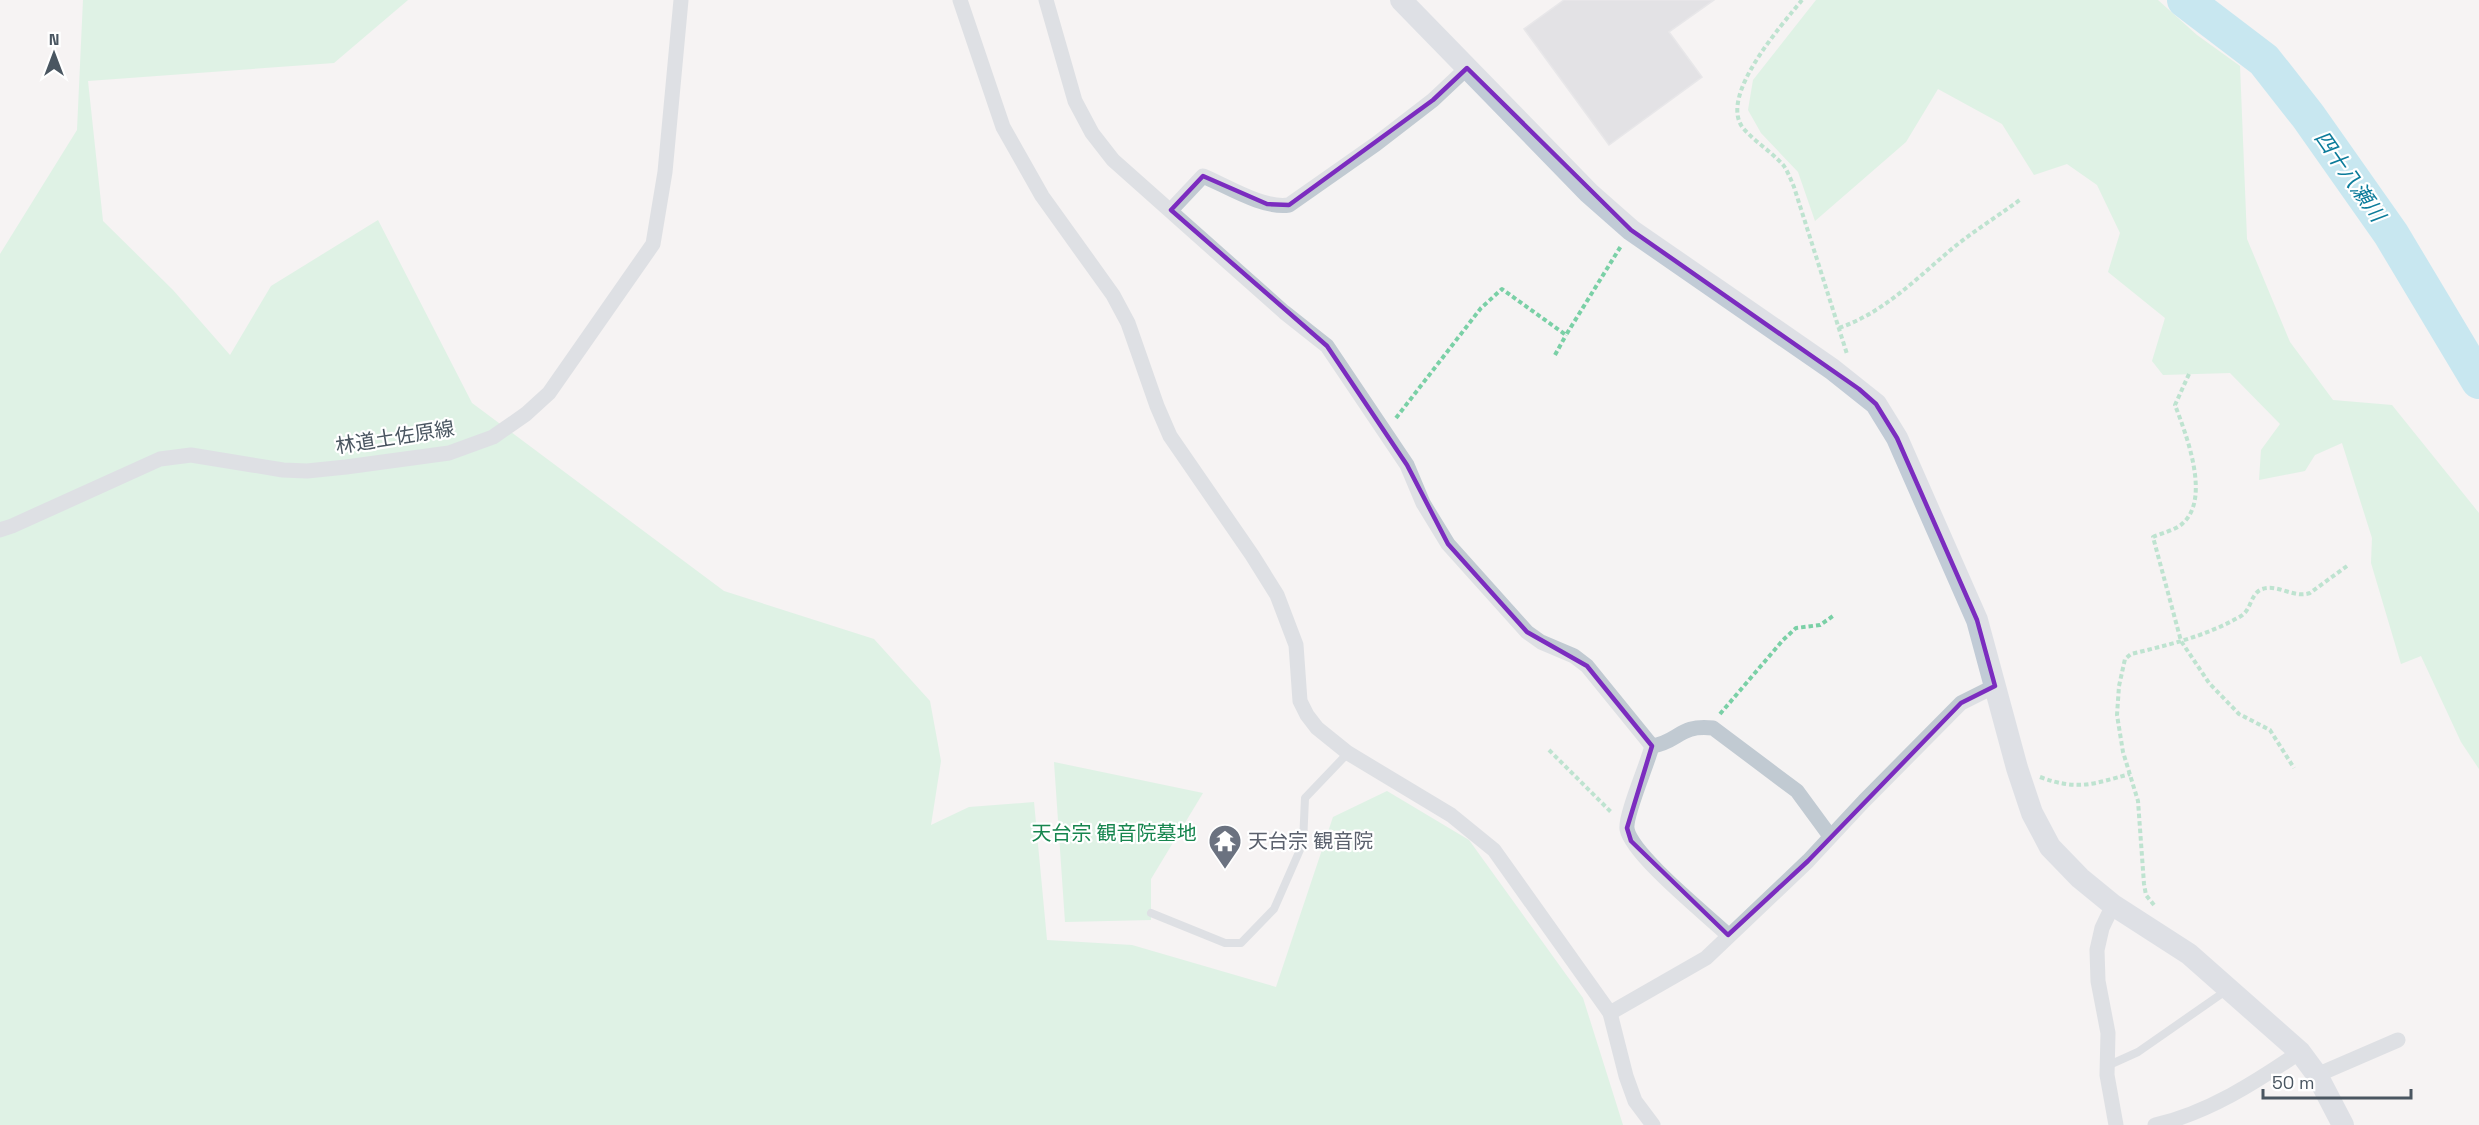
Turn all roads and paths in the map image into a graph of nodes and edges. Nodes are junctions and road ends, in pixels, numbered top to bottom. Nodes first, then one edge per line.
1 (681, 0) edge
2 (960, 0) edge
3 (1046, 0) edge
4 (1401, 0) edge
5 (1802, 0) edge
6 (1467, 68) junction
7 (2021, 199) dead end
8 (1171, 210) junction
9 (1631, 230) junction
10 (1839, 328) junction
11 (1566, 335) junction
12 (1555, 355) dead end
13 (1848, 358) dead end
14 (2189, 374) dead end
15 (1386, 432) junction
16 (0, 530) edge
17 (2347, 566) dead end
18 (1833, 616) dead end
19 (2181, 641) junction
20 (1995, 686) junction
21 (1713, 728) junction
22 (1652, 746) junction
23 (1549, 750) dead end
24 (1348, 753) junction
25 (2017, 768) junction
26 (2294, 768) dead end
27 (2130, 774) junction
28 (1627, 828) junction
29 (1830, 836) junction
30 (2113, 905) junction
31 (2155, 907) dead end
32 (1151, 913) dead end
33 (1728, 935) junction
34 (2229, 989) junction
35 (1610, 1013) junction
36 (2398, 1040) dead end
37 (2300, 1052) junction
38 (2107, 1066) junction
39 (2317, 1075) junction
40 (1653, 1125) edge
41 (2116, 1125) edge
42 (2155, 1125) edge
43 (2343, 1125) edge

1 - 16 street, 林道土佐原線
2 - 24 street
3 - 8 street
4 - 6 street
5 - 10 path
6 - 8 street
6 - 9 street
7 - 10 path
8 - 15 street
9 - 11 path
9 - 20 street
10 - 13 path
11 - 12 path
11 - 15 path
14 - 19 path
15 - 22 street
17 - 19 path
18 - 21 path
19 - 26 path
19 - 27 path
20 - 25 street
20 - 29 street
21 - 22 street
21 - 29 street
22 - 28 street
23 - 28 path
24 - 32 lane
24 - 35 street
25 - 27 path
25 - 30 street
27 - 31 path
28 - 33 street
29 - 33 street
30 - 34 street
30 - 38 street
33 - 35 street
34 - 37 street
34 - 38 lane
35 - 40 street
36 - 39 street
37 - 39 street
37 - 42 street
38 - 41 street
39 - 43 street

